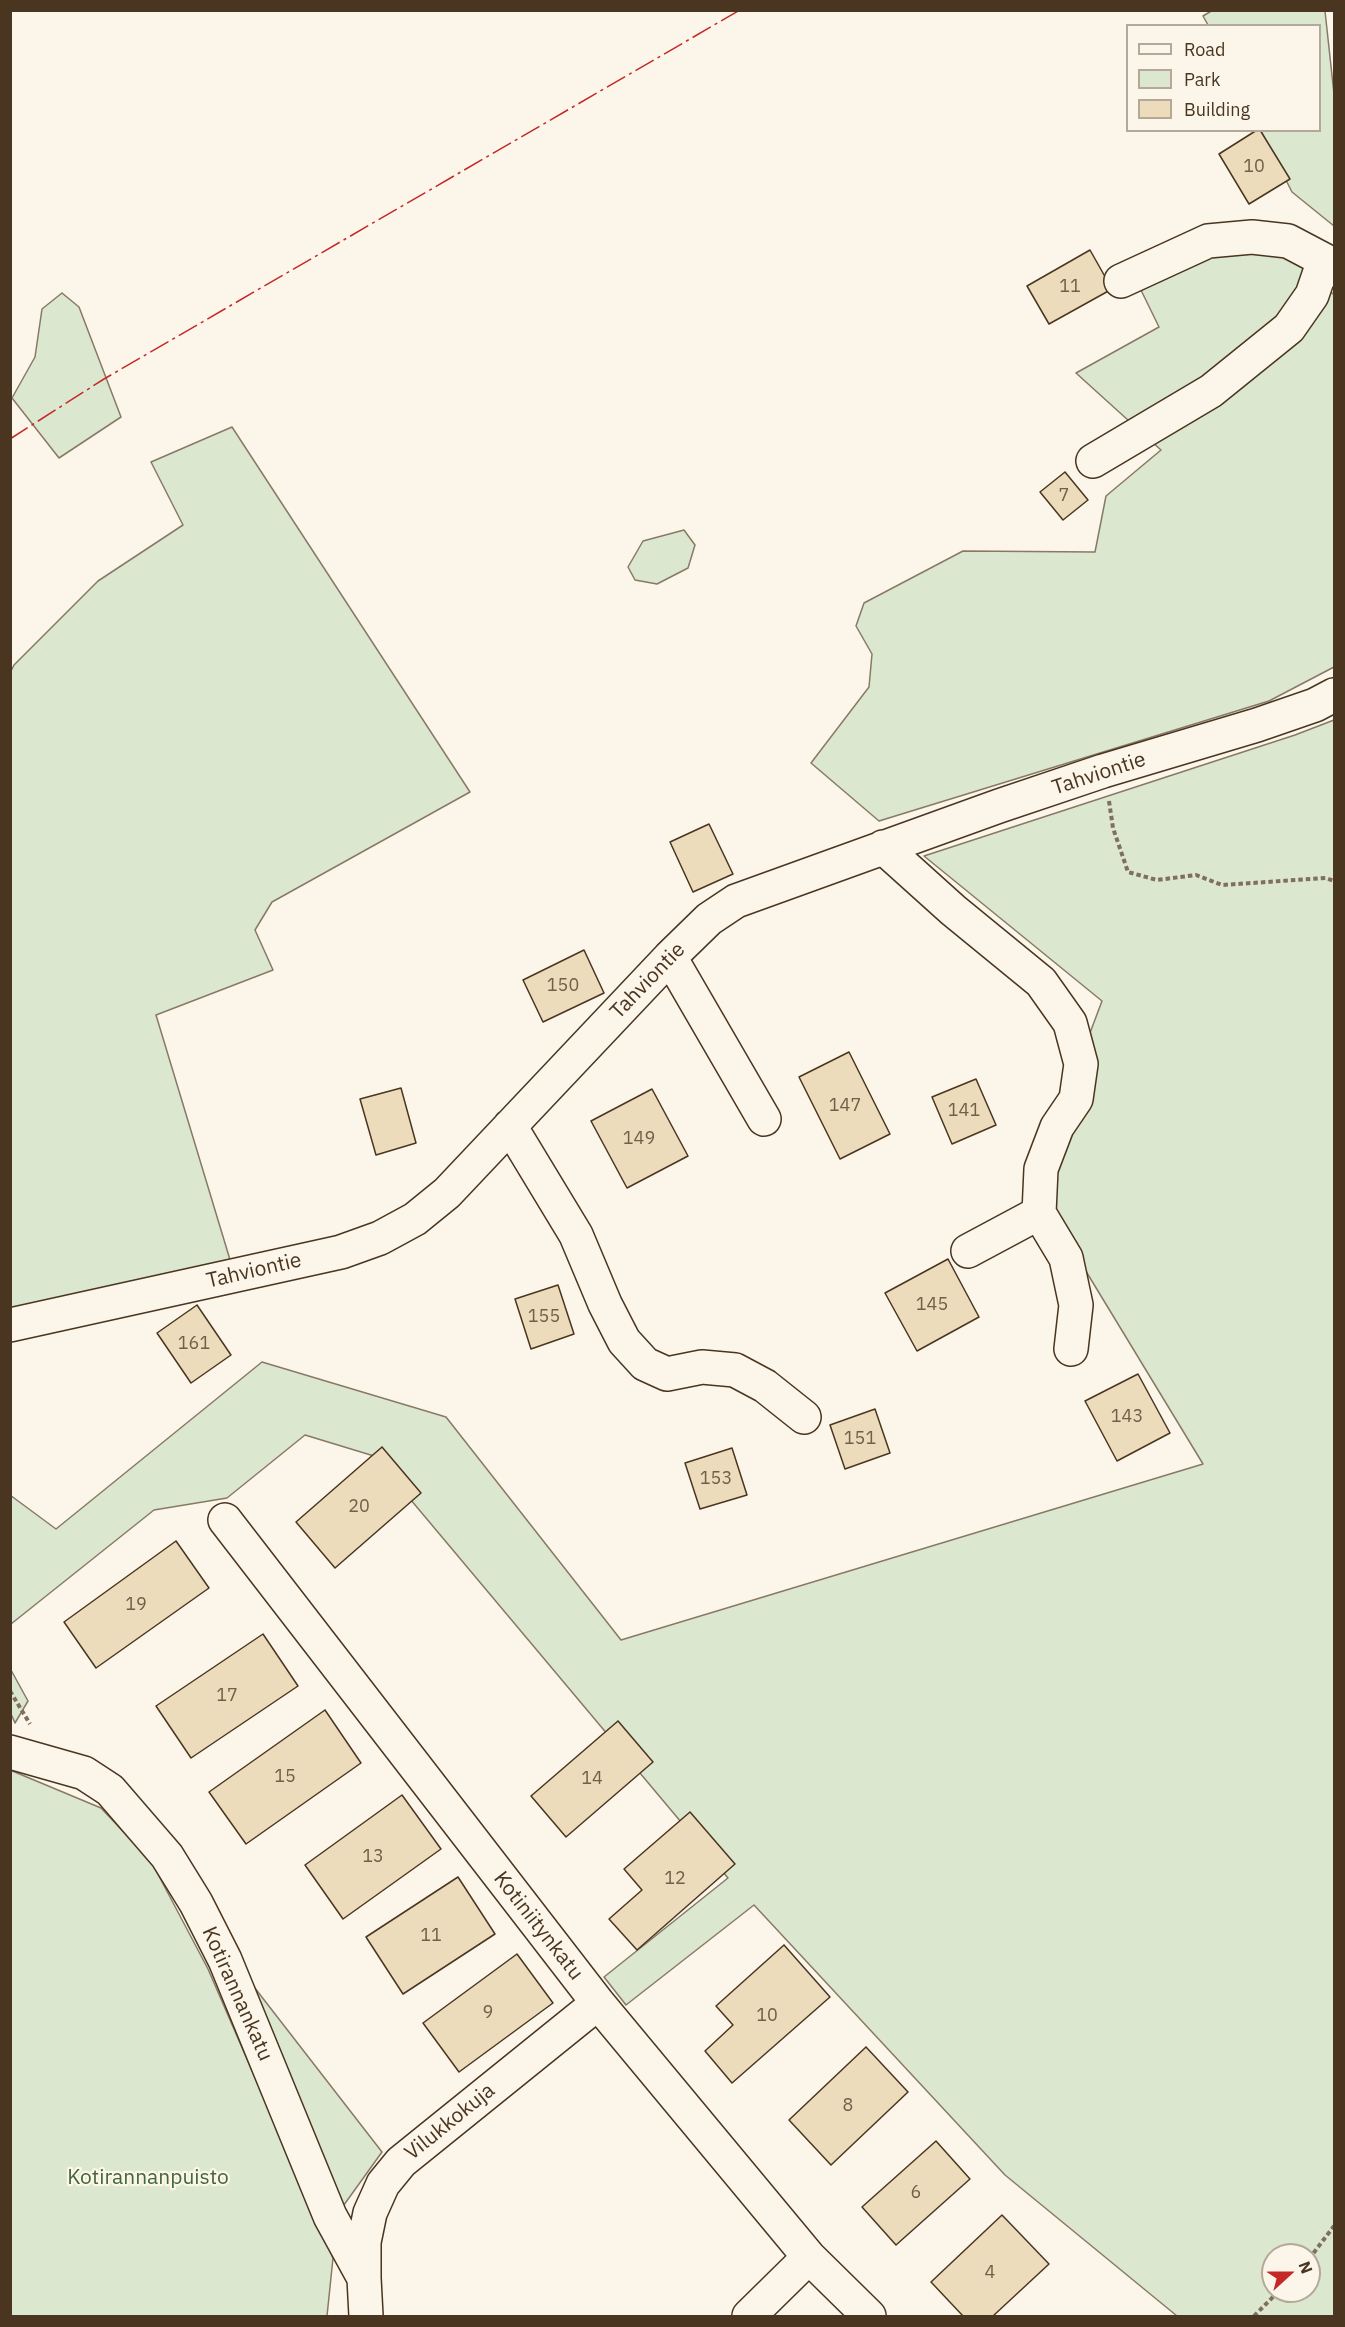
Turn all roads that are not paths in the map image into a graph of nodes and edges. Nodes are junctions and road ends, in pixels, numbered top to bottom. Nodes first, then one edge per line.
1 (1329, 265) edge
2 (1121, 281) dead end
3 (1093, 460) dead end
4 (1335, 695) edge
5 (883, 847) junction
6 (670, 957) junction
7 (764, 1119) dead end
8 (510, 1126) junction
9 (1039, 1212) junction
10 (968, 1251) dead end
11 (10, 1325) edge
12 (1071, 1349) dead end
13 (804, 1417) dead end
14 (225, 1520) dead end
15 (10, 1752) edge
16 (598, 2003) junction
17 (809, 2258) junction
18 (364, 2278) junction
19 (366, 2316) edge
20 (749, 2316) edge
21 (869, 2316) edge

1 - 2 street
1 - 3 street
4 - 5 street, Tahviontie
5 - 6 street, Tahviontie
5 - 9 street
6 - 7 street
6 - 8 street, Tahviontie
8 - 11 street, Tahviontie
8 - 13 street
9 - 10 street
9 - 12 street
14 - 16 street, Kotiniitynkatu
15 - 18 street, Kotirannankatu
16 - 17 street, Kotiniitynkatu
16 - 18 street, Vilukkokuja
17 - 20 street
17 - 21 street, Kotiniitynkatu
18 - 19 street, Kotirannankatu

